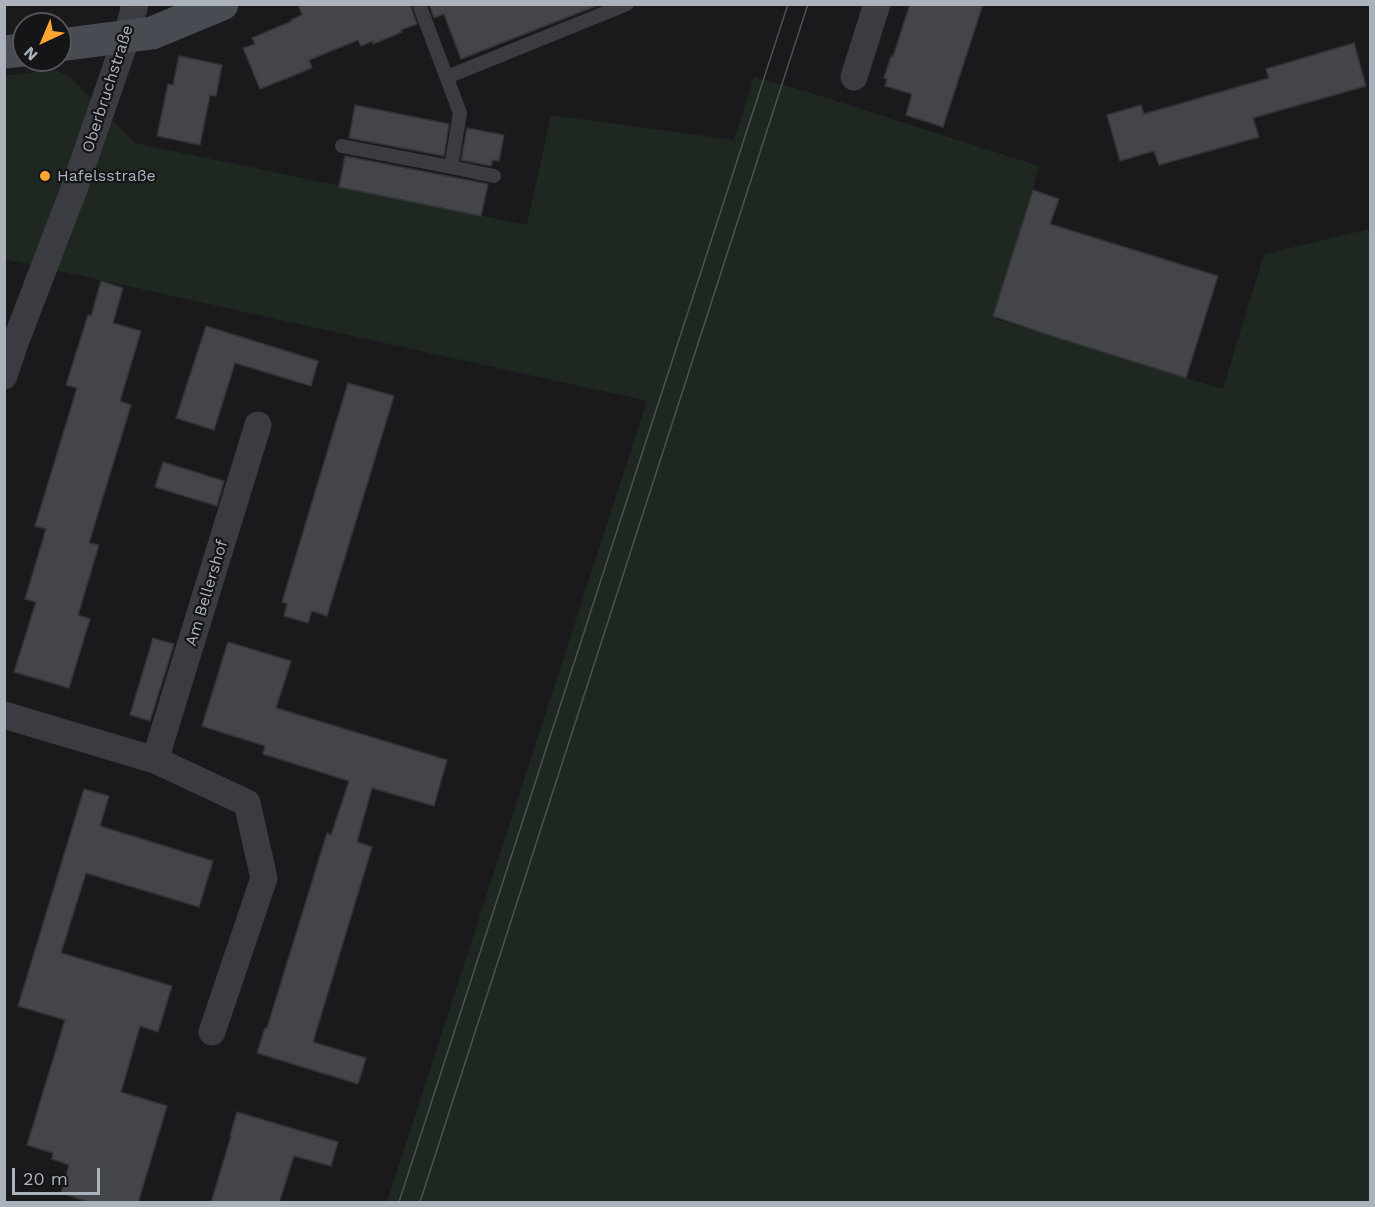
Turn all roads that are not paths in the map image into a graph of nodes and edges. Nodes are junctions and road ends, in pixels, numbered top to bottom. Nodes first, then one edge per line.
1 (135, 4) edge
2 (222, 4) edge
3 (419, 4) edge
4 (627, 4) edge
5 (878, 4) edge
6 (127, 36) junction
7 (72, 43) edge
8 (447, 77) junction
9 (854, 77) dead end
10 (342, 146) dead end
11 (451, 167) junction
12 (494, 176) dead end
13 (4, 376) edge
14 (258, 425) dead end
15 (4, 715) edge
16 (155, 760) junction
17 (212, 1032) dead end

1 - 6 street, Oberbruchstraße
2 - 6 main road
3 - 8 lane
4 - 8 lane
5 - 9 street
6 - 7 main road
6 - 13 street, Oberbruchstraße
8 - 11 lane
10 - 11 lane
11 - 12 lane
14 - 16 street, Am Bellershof
15 - 16 street
16 - 17 street

